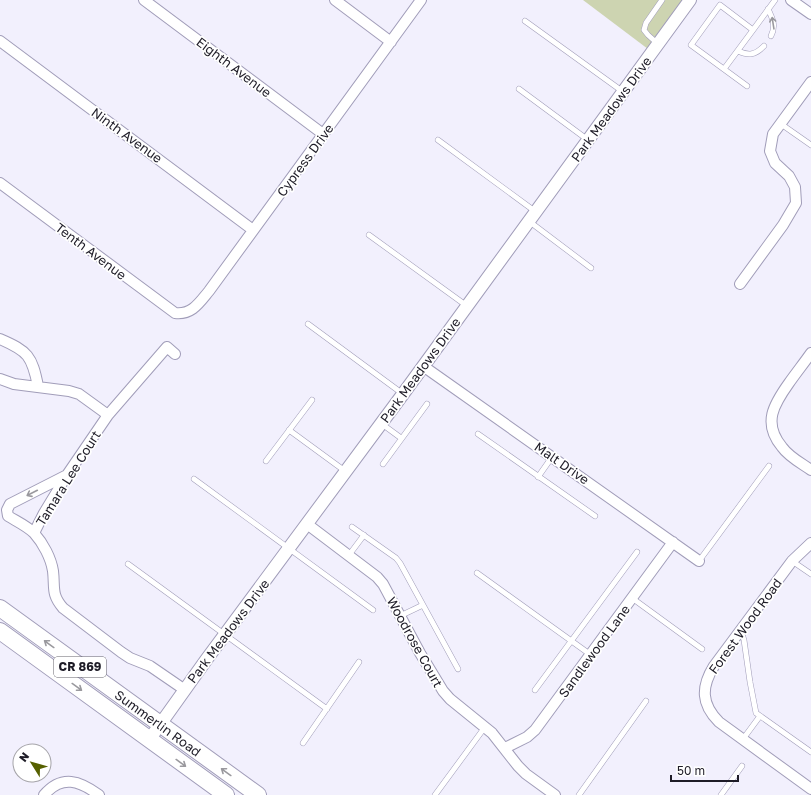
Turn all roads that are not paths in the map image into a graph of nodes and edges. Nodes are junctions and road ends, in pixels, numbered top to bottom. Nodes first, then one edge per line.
1 (144, 0) edge
2 (335, 0) edge
3 (421, 0) edge
4 (662, 0) edge
5 (690, 0) edge
6 (775, 0) edge
7 (791, 0) edge
8 (768, 9) junction
9 (811, 14) edge
10 (525, 22) dead end
11 (753, 30) junction
12 (771, 36) dead end
13 (0, 41) edge
14 (391, 42) junction
15 (658, 44) junction
16 (764, 46) dead end
17 (738, 51) junction
18 (724, 69) junction
19 (811, 82) edge
20 (747, 86) dead end
21 (519, 89) dead end
22 (623, 92) junction
23 (781, 124) junction
24 (324, 134) junction
25 (438, 140) dead end
26 (588, 140) junction
27 (811, 145) edge
28 (0, 183) edge
29 (532, 217) junction
30 (254, 230) junction
31 (368, 235) dead end
32 (591, 268) dead end
33 (740, 284) dead end
34 (467, 306) junction
35 (183, 313) joint
36 (308, 324) dead end
37 (0, 339) edge
38 (811, 353) edge
39 (175, 354) dead end
40 (423, 366) junction
41 (0, 379) edge
42 (38, 386) junction
43 (403, 394) junction
44 (312, 400) dead end
45 (427, 404) dead end
46 (108, 415) junction
47 (381, 423) junction
48 (289, 430) junction
49 (478, 434) dead end
50 (401, 438) junction
51 (552, 457) junction
52 (266, 461) dead end
53 (383, 464) dead end
54 (769, 466) dead end
55 (811, 470) edge
56 (346, 472) junction
57 (67, 475) junction
58 (538, 476) junction
59 (194, 479) dead end
60 (595, 516) dead end
61 (307, 524) junction
62 (352, 526) dead end
63 (34, 533) junction
64 (364, 535) junction
65 (673, 542) junction
66 (811, 543) edge
67 (289, 549) junction
68 (637, 552) dead end
69 (349, 555) junction
70 (699, 561) joint
71 (792, 561) junction
72 (128, 564) dead end
73 (477, 573) dead end
74 (811, 574) edge
75 (632, 598) junction
76 (423, 605) junction
77 (0, 608) edge
78 (373, 610) dead end
79 (400, 616) junction
80 (740, 630) junction
81 (0, 631) edge
82 (225, 635) junction
83 (571, 641) junction
84 (702, 649) dead end
85 (590, 655) junction
86 (359, 662) dead end
87 (458, 669) dead end
88 (185, 690) junction
89 (535, 690) dead end
90 (646, 701) dead end
91 (327, 709) junction
92 (760, 716) junction
93 (160, 725) junction
94 (485, 727) junction
95 (743, 739) junction
96 (149, 740) junction
97 (303, 743) dead end
98 (505, 748) junction
99 (811, 752) edge
100 (742, 766) dead end
101 (811, 789) edge
102 (44, 795) edge
103 (99, 795) edge
104 (226, 795) edge
105 (258, 795) edge
106 (435, 795) edge
107 (555, 795) edge
108 (579, 795) edge
109 (721, 795) edge

1 - 24 street, Eighth Avenue
2 - 14 street
3 - 14 street, Cypress Drive
4 - 15 lane
5 - 15 street, Park Meadows Drive
6 - 8 lane
7 - 9 street
8 - 11 lane
12 -> 8 lane
10 - 22 lane
11 - 17 lane
11 - 18 lane
13 - 30 street, Ninth Avenue
14 - 24 street, Cypress Drive
15 - 22 street, Park Meadows Drive
16 - 17 lane
17 - 18 lane
18 - 20 lane
19 - 23 street
21 - 26 lane
22 - 26 street, Park Meadows Drive
23 - 27 lane
23 - 33 street
24 - 30 street, Cypress Drive
25 - 29 lane
26 - 29 street, Park Meadows Drive
28 - 35 street, Tenth Avenue
29 - 32 lane
29 - 34 street, Park Meadows Drive
30 - 35 street, Cypress Drive
31 - 34 lane
34 - 40 street, Park Meadows Drive
36 - 43 lane
37 - 42 street
38 - 55 street
39 - 46 street, Tamara Lee Court
40 - 43 street, Park Meadows Drive
40 - 51 street, Malt Drive
41 - 42 street
42 - 46 street
43 - 47 street, Park Meadows Drive
44 - 48 lane
45 - 50 lane
46 - 57 street, Tamara Lee Court
47 - 50 lane
47 - 56 street, Park Meadows Drive
48 - 52 lane
48 - 56 lane
49 - 58 lane
50 - 53 lane
51 - 58 lane
51 - 65 street, Malt Drive
54 - 70 lane
56 - 61 street, Park Meadows Drive
57 - 63 street, Tamara Lee Court
57 -> 63 street
58 - 60 lane
59 - 67 lane
61 - 67 street, Park Meadows Drive
61 - 69 street, Woodrose Court
62 - 64 lane
63 - 88 street, Tamara Lee Court
64 - 69 lane
64 - 76 lane
65 - 70 street, Malt Drive
65 - 75 street, Sandlewood Lane
66 - 71 street, Forest Wood Road
67 - 78 lane
67 - 82 street, Park Meadows Drive
68 - 83 lane
69 - 79 street, Woodrose Court
71 - 74 lane
71 - 80 street, Forest Wood Road
72 - 82 lane
73 - 83 lane
75 - 84 lane
75 - 85 street, Sandlewood Lane
76 - 79 lane
76 - 87 lane
93 -> 77 main road, Summerlin Road / CR 869
79 - 94 street, Woodrose Court
80 - 92 lane
80 - 95 street, Forest Wood Road
81 -> 96 main road, Summerlin Road / CR 869
82 - 88 street, Park Meadows Drive
82 - 91 lane
83 - 85 lane
83 - 89 lane
85 - 98 street, Sandlewood Lane
86 - 91 lane
88 - 93 street, Park Meadows Drive
90 - 108 lane
91 - 97 lane
92 - 95 lane
92 - 99 lane
93 - 96 street, Park Meadows Drive
105 -> 93 main road, Summerlin Road / CR 869
94 - 98 street, Woodrose Court
94 - 106 lane
95 - 101 street, Forest Wood Road
96 -> 104 main road, Summerlin Road / CR 869
98 - 107 street, Woodrose Court
100 - 109 lane
102 - 103 street

